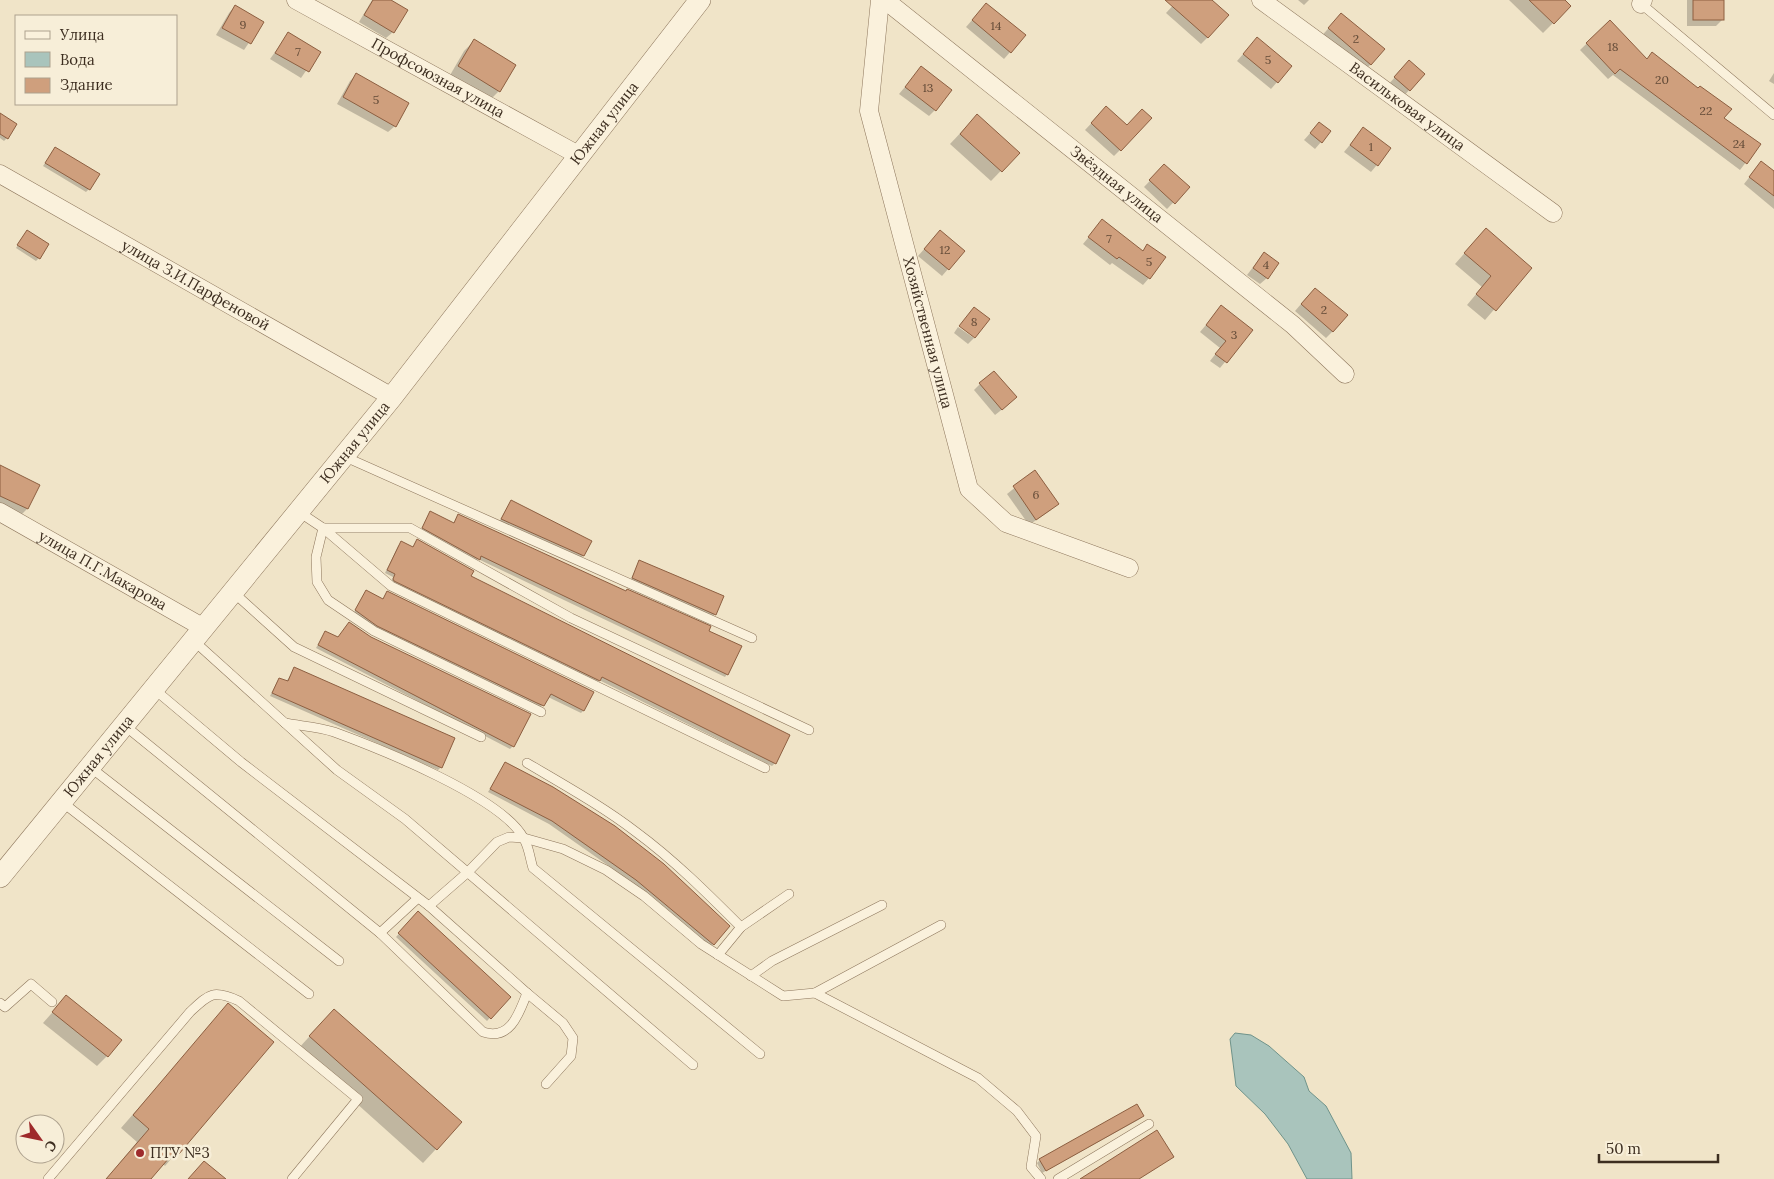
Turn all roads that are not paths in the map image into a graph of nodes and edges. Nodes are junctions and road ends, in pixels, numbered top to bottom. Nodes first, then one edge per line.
1 (296, 0) edge
2 (700, 0) edge
3 (880, 0) edge
4 (885, 0) edge
5 (1261, 0) edge
6 (1640, 1) edge
7 (1774, 115) edge
8 (580, 156) junction
9 (0, 174) edge
10 (1553, 214) dead end
11 (1345, 374) dead end
12 (392, 397) junction
13 (343, 456) junction
14 (0, 512) edge
15 (298, 512) junction
16 (323, 528) junction
17 (1129, 568) dead end
18 (233, 592) junction
19 (198, 634) junction
20 (752, 638) dead end
21 (154, 689) junction
22 (541, 712) dead end
23 (285, 723) junction
24 (124, 725) junction
25 (809, 730) dead end
26 (480, 738) dead end
27 (527, 763) dead end
28 (90, 766) junction
29 (765, 768) dead end
30 (62, 802) junction
31 (524, 838) junction
32 (468, 872) junction
33 (0, 877) edge
34 (789, 894) dead end
35 (418, 898) junction
36 (882, 905) dead end
37 (429, 906) junction
38 (941, 925) dead end
39 (741, 926) junction
40 (380, 933) junction
41 (718, 955) junction
42 (339, 961) dead end
43 (751, 976) junction
44 (526, 993) junction
45 (816, 993) junction
46 (310, 994) dead end
47 (52, 1002) dead end
48 (0, 1003) edge
49 (760, 1054) dead end
50 (693, 1065) dead end
51 (546, 1084) dead end
52 (1149, 1124) dead end
53 (48, 1179) edge
54 (292, 1179) edge
55 (1041, 1179) edge
56 (1058, 1179) edge

1 - 8 street, Профсоюзная улица
2 - 8 street, Южная улица
3 - 17 street, Хозяйственная улица
4 - 11 street, Звёздная улица
5 - 10 street, Васильковая улица
6 - 7 lane
8 - 12 street, Южная улица
9 - 12 street, улица З.И.Парфеновой
12 - 13 street, Южная улица
13 - 15 street, Южная улица
13 - 20 lane
14 - 19 street, улица П.Г.Макарова
15 - 16 lane
15 - 18 street, Южная улица
16 - 22 lane
16 - 25 lane
16 - 29 lane
18 - 19 street, Южная улица
18 - 26 lane
19 - 21 street, Южная улица
19 - 23 lane
21 - 24 street, Южная улица
21 - 35 lane
23 - 31 lane
23 - 32 lane
24 - 28 street, Южная улица
24 - 40 lane
27 - 39 lane
28 - 30 street, Южная улица
28 - 42 lane
30 - 33 street, Южная улица
30 - 46 lane
31 - 32 lane
31 - 41 lane
31 - 49 lane
32 - 37 lane
32 - 50 lane
34 - 39 lane
35 - 37 lane
35 - 40 lane
36 - 43 lane
37 - 44 lane
38 - 45 lane
39 - 41 lane
40 - 44 lane
41 - 43 lane
43 - 45 lane
44 - 51 lane
45 - 55 lane
47 - 48 lane
52 - 56 lane
53 - 54 lane

